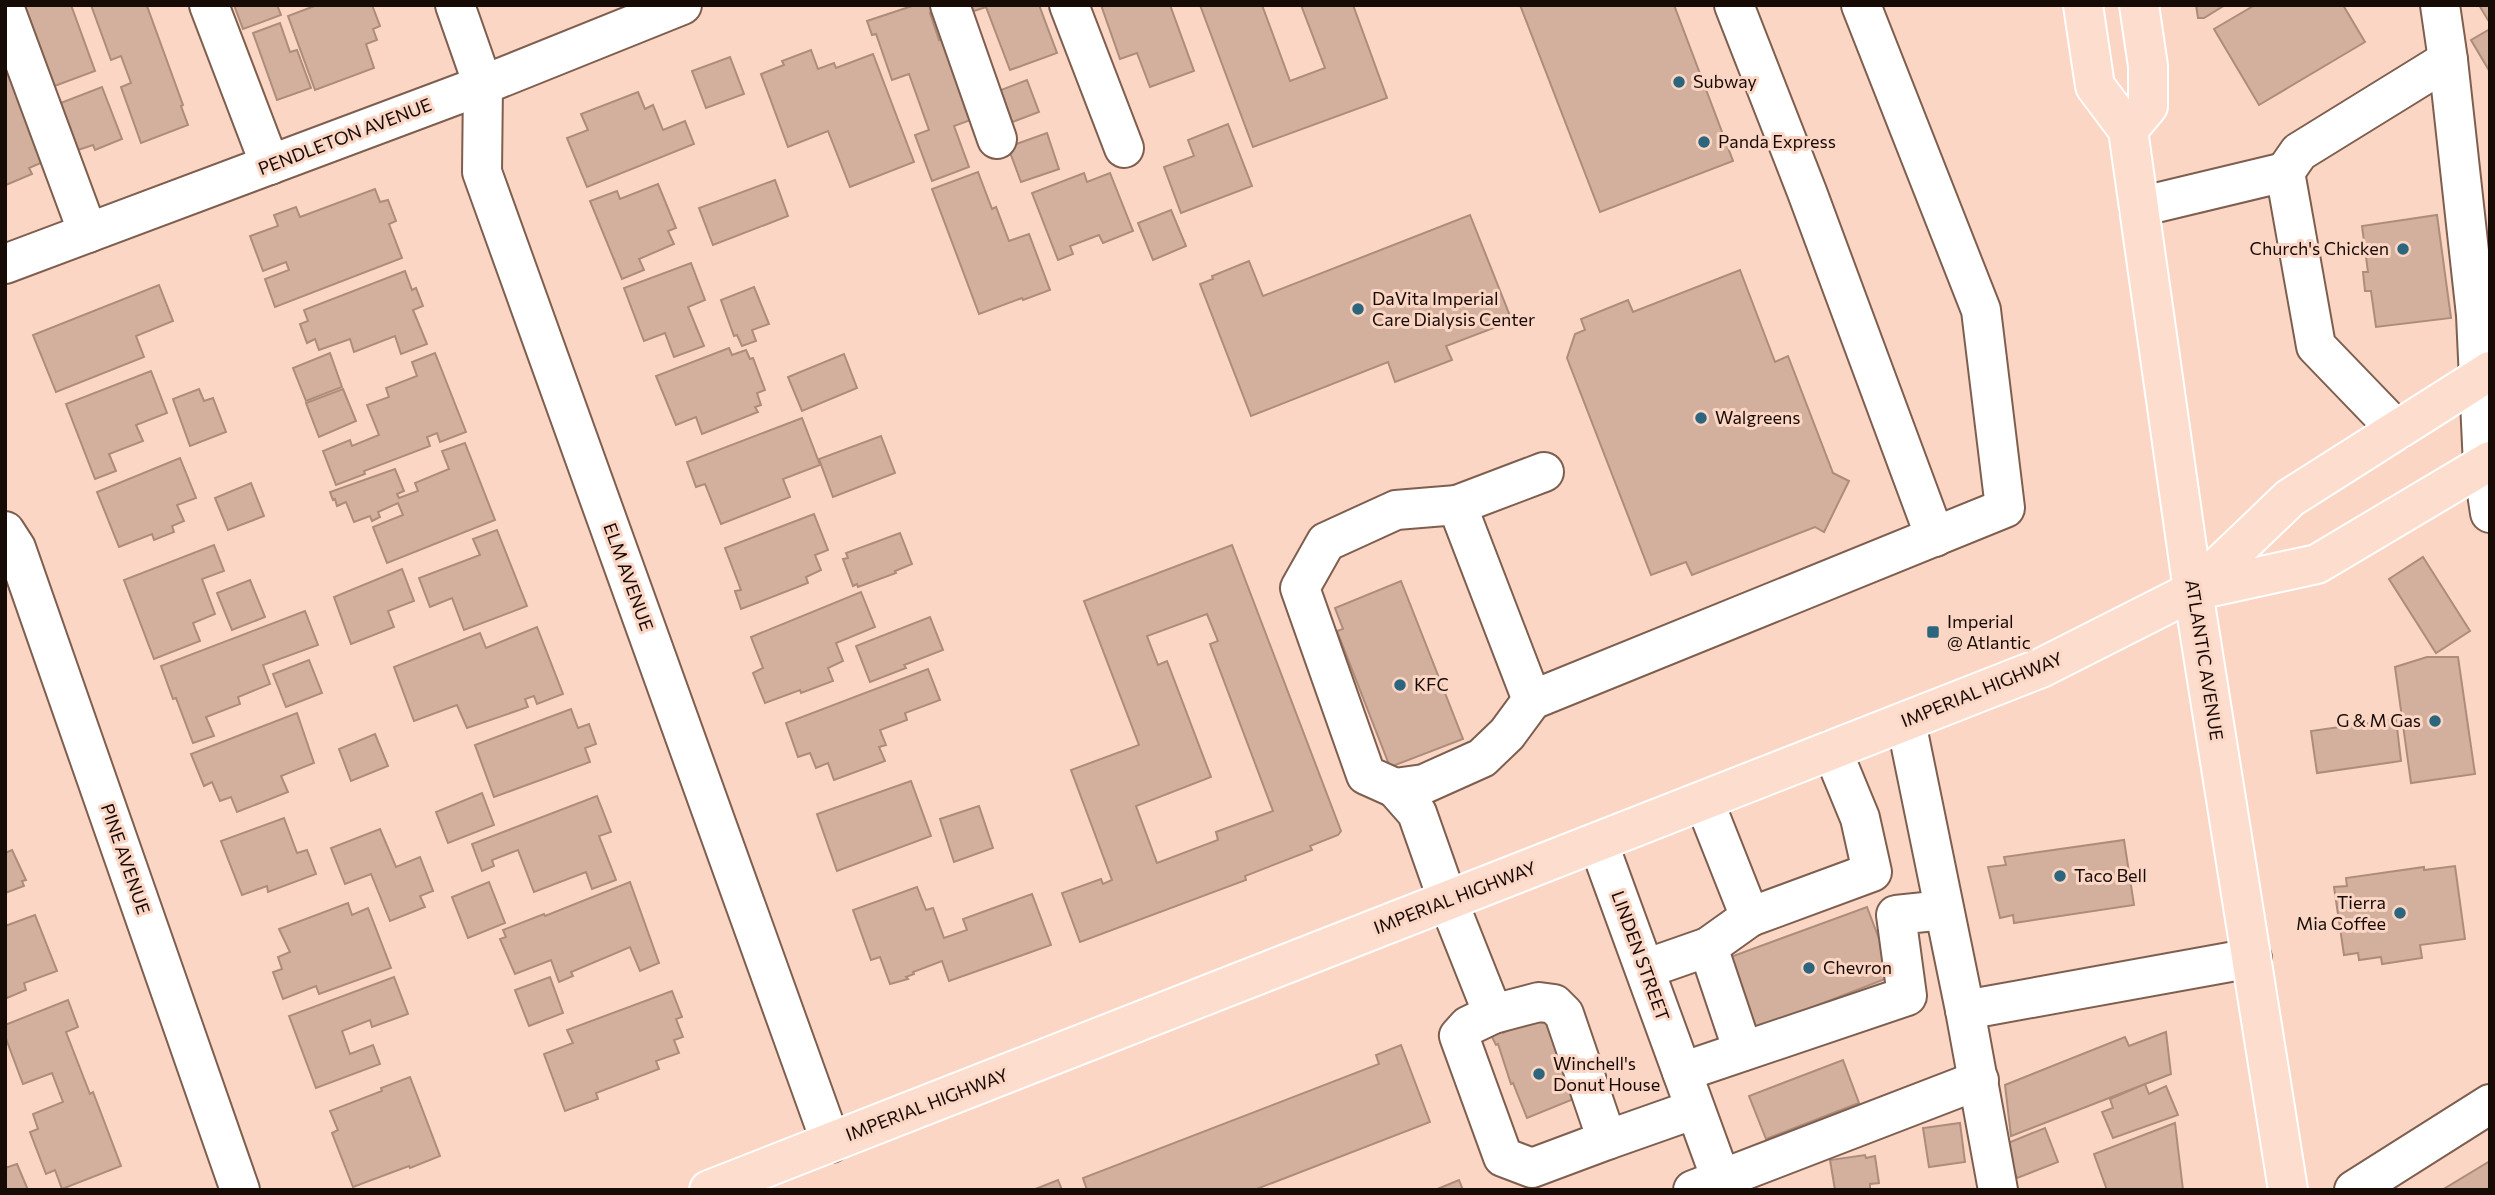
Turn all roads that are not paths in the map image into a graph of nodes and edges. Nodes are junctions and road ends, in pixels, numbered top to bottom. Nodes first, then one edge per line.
1 (209, 5) edge
2 (455, 5) edge
3 (682, 5) edge
4 (950, 5) edge
5 (1069, 5) edge
6 (1734, 5) edge
7 (1861, 5) edge
8 (2083, 5) edge
9 (2139, 5) edge
10 (2440, 5) edge
11 (5, 9) edge
12 (2448, 60) junction
13 (483, 85) junction
14 (2128, 130) junction
15 (997, 139) dead end
16 (1124, 148) dead end
17 (270, 165) junction
18 (2285, 172) junction
19 (2139, 206) junction
20 (88, 233) junction
21 (5, 264) edge
22 (2484, 375) edge
23 (2396, 430) junction
24 (2486, 463) edge
25 (1544, 472) dead end
26 (1457, 505) junction
27 (2490, 513) edge
28 (5, 531) edge
29 (1935, 537) junction
30 (2193, 591) junction
31 (1532, 699) junction
32 (1906, 722) junction
33 (1832, 750) junction
34 (1395, 788) junction
35 (1704, 801) junction
36 (1598, 842) junction
37 (1872, 872) junction
38 (1448, 901) junction
39 (1944, 910) junction
40 (1896, 915) junction
41 (1750, 917) junction
42 (1708, 947) junction
43 (2252, 958) junction
44 (1645, 969) junction
45 (1965, 1010) junction
46 (1493, 1014) junction
47 (1743, 1051) junction
48 (1682, 1072) junction
49 (1979, 1080) junction
50 (2490, 1104) edge
51 (1696, 1108) junction
52 (1607, 1140) junction
53 (831, 1143) junction
54 (1712, 1186) edge
55 (240, 1190) edge
56 (709, 1190) edge
57 (1998, 1190) edge
58 (2288, 1190) edge
59 (2354, 1190) edge

1 - 17 street
2 - 13 street, ELM AVENUE
3 - 13 street, PENDLETON AVENUE
4 - 15 street
5 - 16 street
6 - 29 street
7 - 29 street
8 - 14 main road, ATLANTIC AVENUE
9 - 14 main road
10 - 12 street
11 - 20 street
12 - 18 street
12 - 22 street
13 - 17 street, PENDLETON AVENUE
13 - 53 street, ELM AVENUE
14 - 19 main road, ATLANTIC AVENUE
17 - 20 street, PENDLETON AVENUE
18 - 19 street
18 - 23 street
19 - 30 main road, ATLANTIC AVENUE
20 - 21 street, PENDLETON AVENUE
22 - 23 main road, IMPERIAL HIGHWAY
22 - 24 street
23 - 30 main road, IMPERIAL HIGHWAY
24 - 27 street
24 - 30 main road, IMPERIAL HIGHWAY
25 - 26 street
26 - 31 street
26 - 34 street
28 - 55 street, PINE AVENUE
29 - 31 street
30 - 32 main road, IMPERIAL HIGHWAY
30 - 43 main road, ATLANTIC AVENUE
31 - 34 street
32 - 33 main road, IMPERIAL HIGHWAY
32 - 39 street
33 - 35 main road, IMPERIAL HIGHWAY
33 - 37 street
34 - 38 street
35 - 36 main road, IMPERIAL HIGHWAY
35 - 41 street
36 - 38 main road, IMPERIAL HIGHWAY
36 - 44 street, LINDEN STREET
37 - 40 street
37 - 41 street
38 - 46 street
38 - 53 main road, IMPERIAL HIGHWAY
39 - 40 street
39 - 45 street
40 - 47 street
41 - 42 street
42 - 44 street
42 - 47 street
43 - 45 street
43 - 58 main road, ATLANTIC AVENUE
44 - 48 street, LINDEN STREET
45 - 49 street
46 - 52 street
46 - 52 street
47 - 48 street
48 - 51 street, LINDEN STREET
49 - 54 street
49 - 57 street
50 - 59 street
51 - 52 street
51 - 54 street, LINDEN STREET
53 - 56 main road, IMPERIAL HIGHWAY

